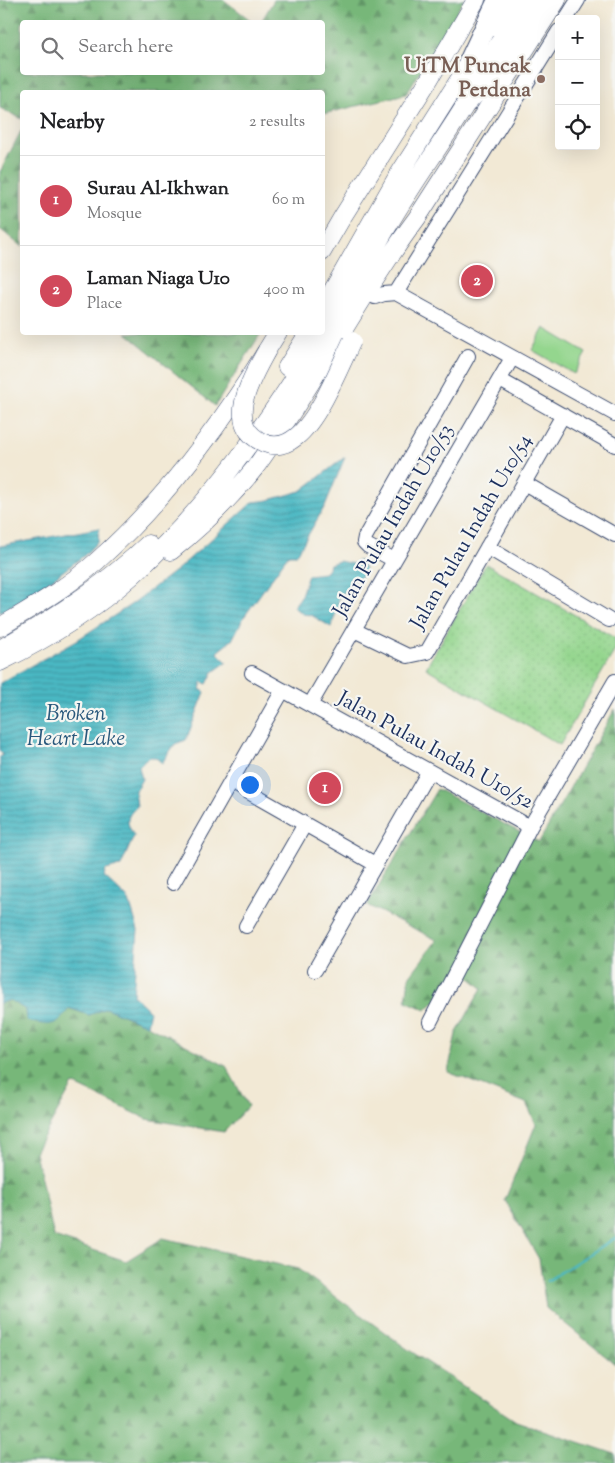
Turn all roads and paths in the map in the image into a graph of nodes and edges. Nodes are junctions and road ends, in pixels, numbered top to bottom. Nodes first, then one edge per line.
1 (476, 0) edge
2 (498, 0) edge
3 (510, 0) edge
4 (527, 0) edge
5 (543, 0) edge
6 (558, 0) edge
7 (578, 0) edge
8 (569, 15) edge
9 (555, 37) edge
10 (468, 64) junction
11 (467, 102) junction
12 (417, 218) junction
13 (325, 247) edge
14 (396, 293) junction
15 (375, 297) junction
16 (325, 304) edge
17 (325, 330) edge
18 (276, 335) edge
19 (307, 335) edge
20 (322, 335) edge
21 (267, 350) junction
22 (468, 356) dead end
23 (512, 358) junction
24 (500, 380) junction
25 (615, 414) edge
26 (563, 415) junction
27 (615, 445) edge
28 (524, 483) junction
29 (615, 535) edge
30 (487, 547) junction
31 (394, 560) junction
32 (133, 575) junction
33 (609, 620) dead end
34 (0, 627) edge
35 (354, 630) junction
36 (0, 649) edge
37 (0, 662) edge
38 (252, 673) dead end
39 (615, 681) edge
40 (283, 690) junction
41 (310, 705) junction
42 (429, 771) junction
43 (231, 782) junction
44 (304, 824) junction
45 (530, 827) junction
46 (375, 864) junction
47 (173, 883) dead end
48 (246, 926) dead end
49 (315, 970) dead end
50 (430, 1022) dead end

1 - 13 main road
2 - 10 highway
3 - 10 main road
4 - 11 main road
5 - 11 highway
6 - 12 main road
7 - 8 street
9 - 14 street
10 - 16 main road
11 - 17 main road
12 - 15 main road
12 - 32 main road
14 - 15 street
14 - 23 street
15 - 21 main road, bridge
18 - 21 main road
19 - 36 main road
20 - 32 main road
21 - 34 main road
22 - 31 street
23 - 24 street, Jalan Pulau Indah U10/53
23 - 25 street
24 - 26 street
24 - 31 street, Jalan Pulau Indah U10/53
26 - 27 street
26 - 28 street, Jalan Pulau Indah U10/54
28 - 29 street
28 - 30 street, Jalan Pulau Indah U10/54
30 - 33 street
30 - 35 street, Jalan Pulau Indah U10/54
31 - 35 street, Jalan Pulau Indah U10/53
32 - 37 main road
35 - 41 street, Jalan Pulau Indah U10/53
38 - 40 street, Jalan Pulau Indah U10/52
39 - 45 street, Jalan Pulau Indah U10/52
40 - 41 street, Jalan Pulau Indah U10/52
40 - 43 street
41 - 42 street, Jalan Pulau Indah U10/52
42 - 45 street, Jalan Pulau Indah U10/52
42 - 46 street
43 - 44 street
43 - 47 street
44 - 46 street
44 - 48 street
45 - 50 street
46 - 49 street

